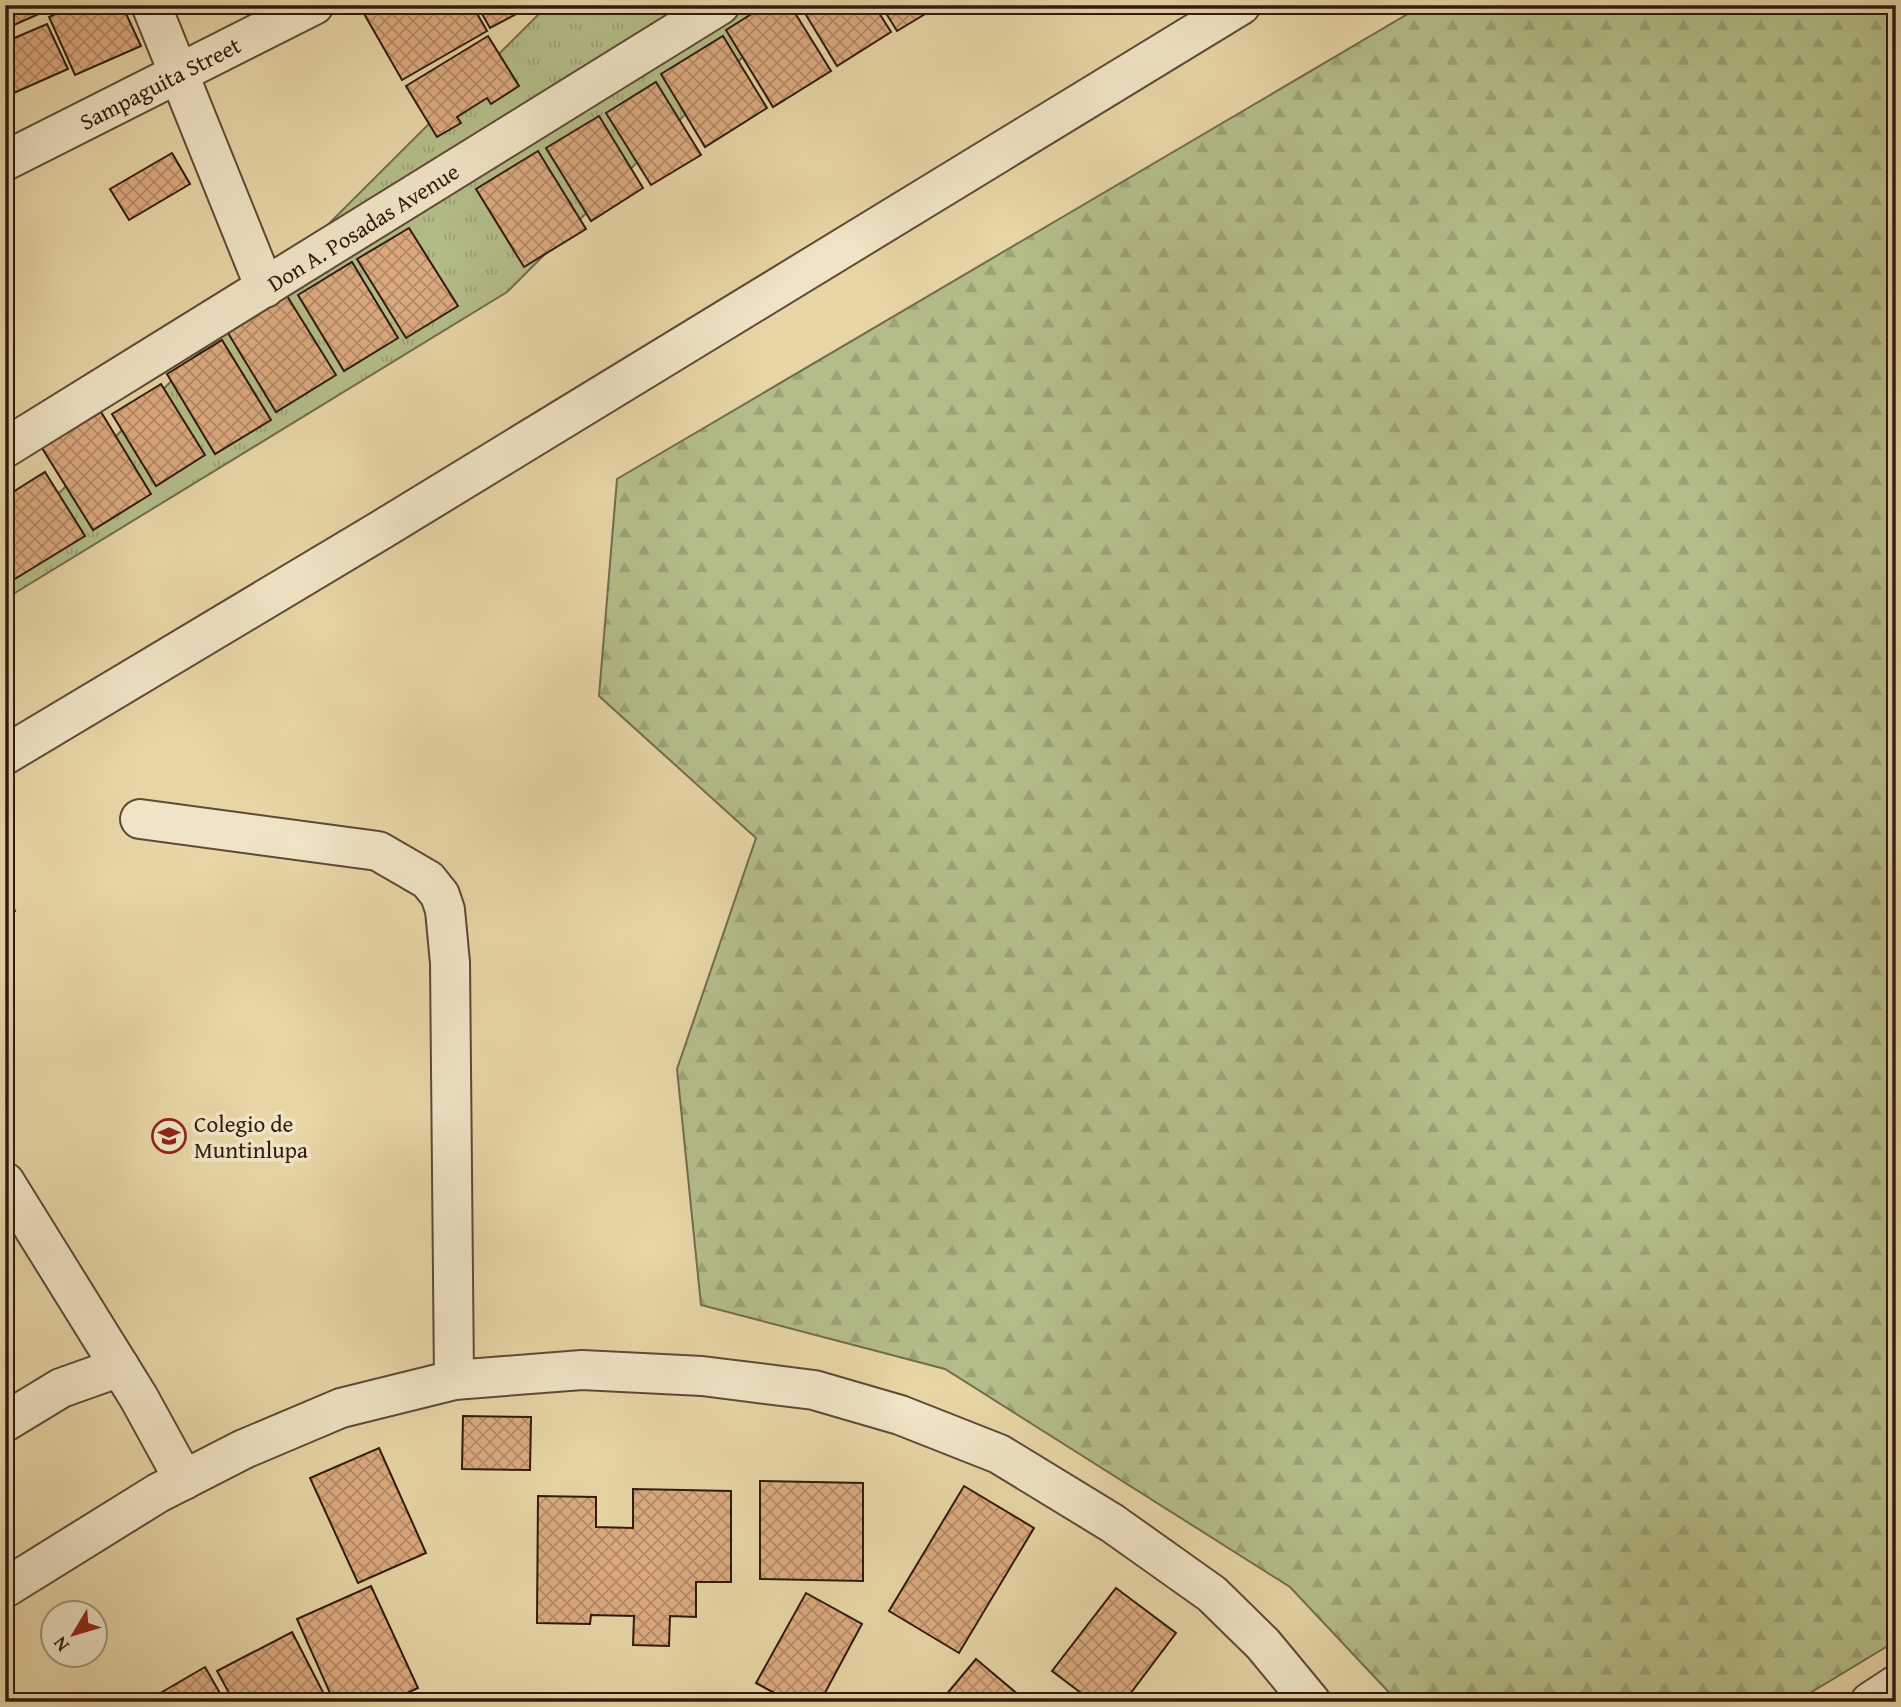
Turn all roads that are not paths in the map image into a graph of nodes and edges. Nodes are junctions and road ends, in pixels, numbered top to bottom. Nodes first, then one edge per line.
1 (151, 5) edge
2 (314, 5) edge
3 (720, 5) edge
4 (1241, 5) edge
5 (178, 73) junction
6 (5, 162) edge
7 (265, 288) junction
8 (5, 448) edge
9 (5, 755) edge
10 (140, 819) dead end
11 (5, 1182) edge
12 (120, 1367) junction
13 (454, 1380) junction
14 (5, 1422) edge
15 (184, 1480) junction
16 (5, 1587) edge
17 (1896, 1685) edge
18 (1311, 1702) edge
19 (1870, 1702) edge

1 - 5 street
2 - 5 street, Sampaguita Street
3 - 7 street, Don A. Posadas Avenue
4 - 9 street
5 - 6 street, Sampaguita Street
5 - 7 street
7 - 8 street, Don A. Posadas Avenue
10 - 13 street
11 - 12 street
12 - 14 street
12 - 15 street
13 - 15 street
13 - 18 street
15 - 16 street
17 - 19 street

